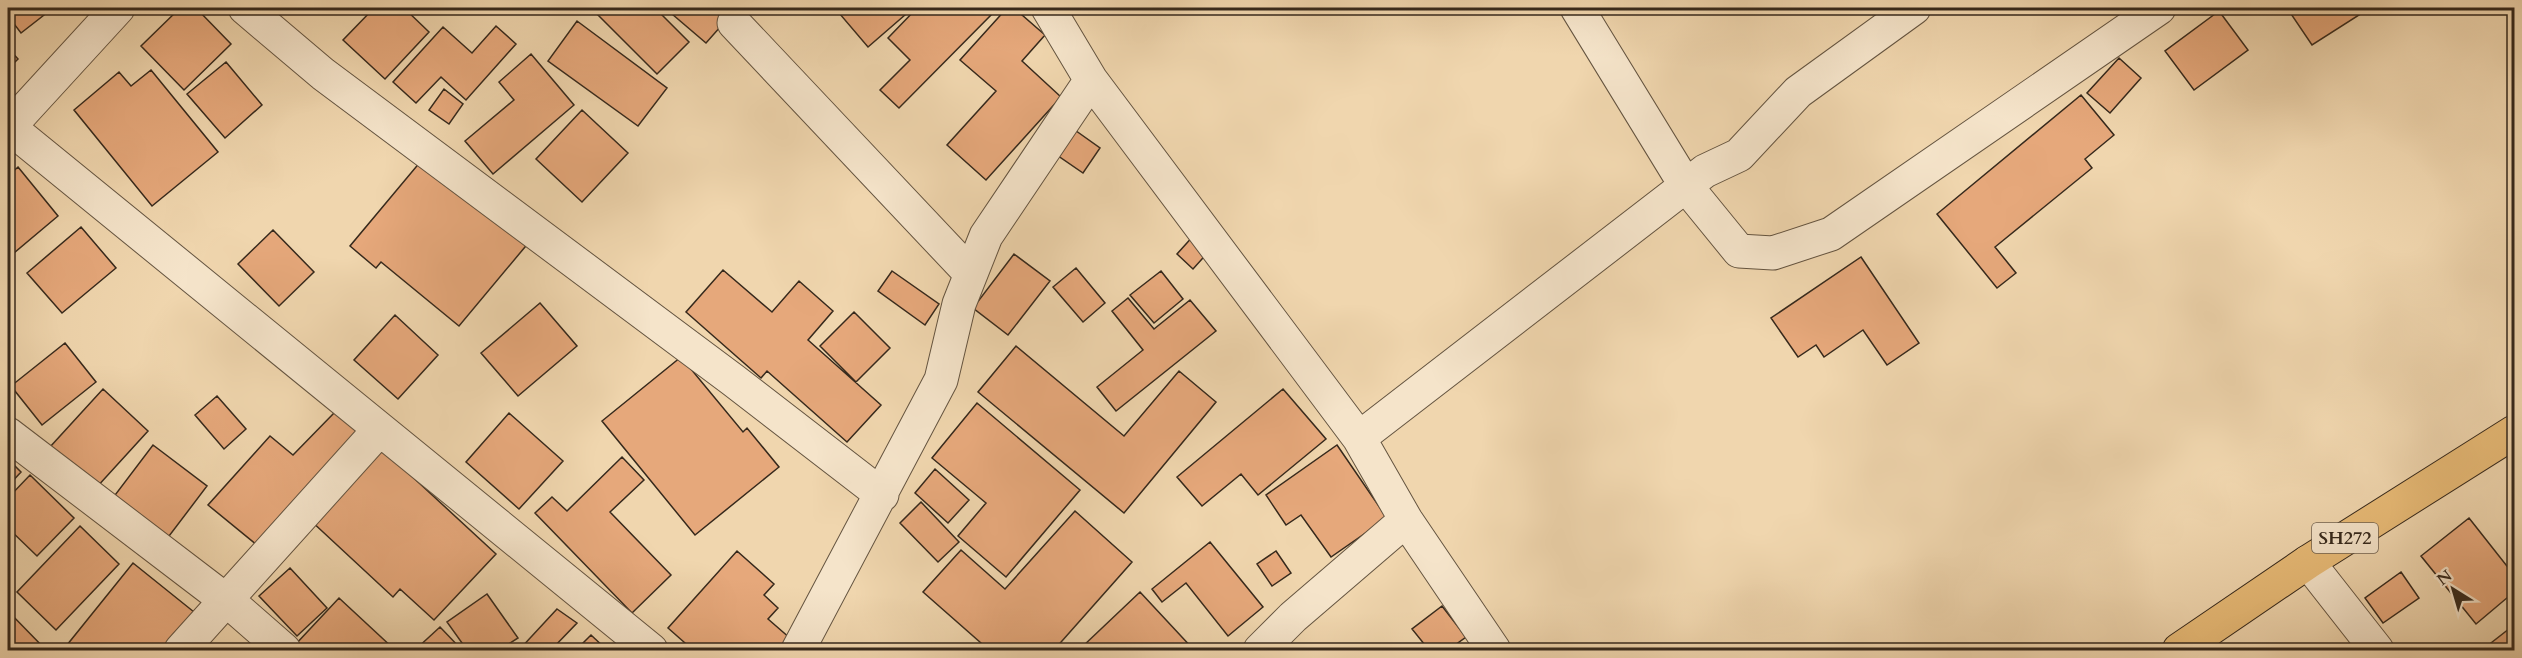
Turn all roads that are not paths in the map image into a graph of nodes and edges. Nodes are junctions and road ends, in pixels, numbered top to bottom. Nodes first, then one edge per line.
1 (118, 8) edge
2 (245, 8) edge
3 (1048, 8) edge
4 (1577, 8) edge
5 (1914, 8) edge
6 (2159, 8) edge
7 (734, 23) dead end
8 (1091, 80) junction
9 (8, 128) edge
10 (1686, 186) junction
11 (970, 273) junction
12 (379, 430) junction
13 (2514, 432) edge
14 (8, 434) edge
15 (1359, 438) junction
16 (882, 495) junction
17 (1406, 520) junction
18 (2308, 562) junction
19 (225, 600) junction
20 (181, 651) edge
21 (284, 651) edge
22 (651, 651) edge
23 (798, 651) edge
24 (1260, 651) edge
25 (1494, 651) edge
26 (2179, 651) edge
27 (2377, 651) edge

1 - 9 street
2 - 16 street
3 - 8 street
4 - 10 street
5 - 10 street
6 - 10 street
7 - 11 street
8 - 11 street
8 - 15 street
9 - 12 street
10 - 15 street
11 - 16 street
12 - 19 street
12 - 22 street
13 - 18 main road, SH272
14 - 19 street
15 - 17 street
16 - 23 street
17 - 24 street
17 - 25 street
18 - 26 main road, SH272
18 - 27 street
19 - 20 street
19 - 21 street

